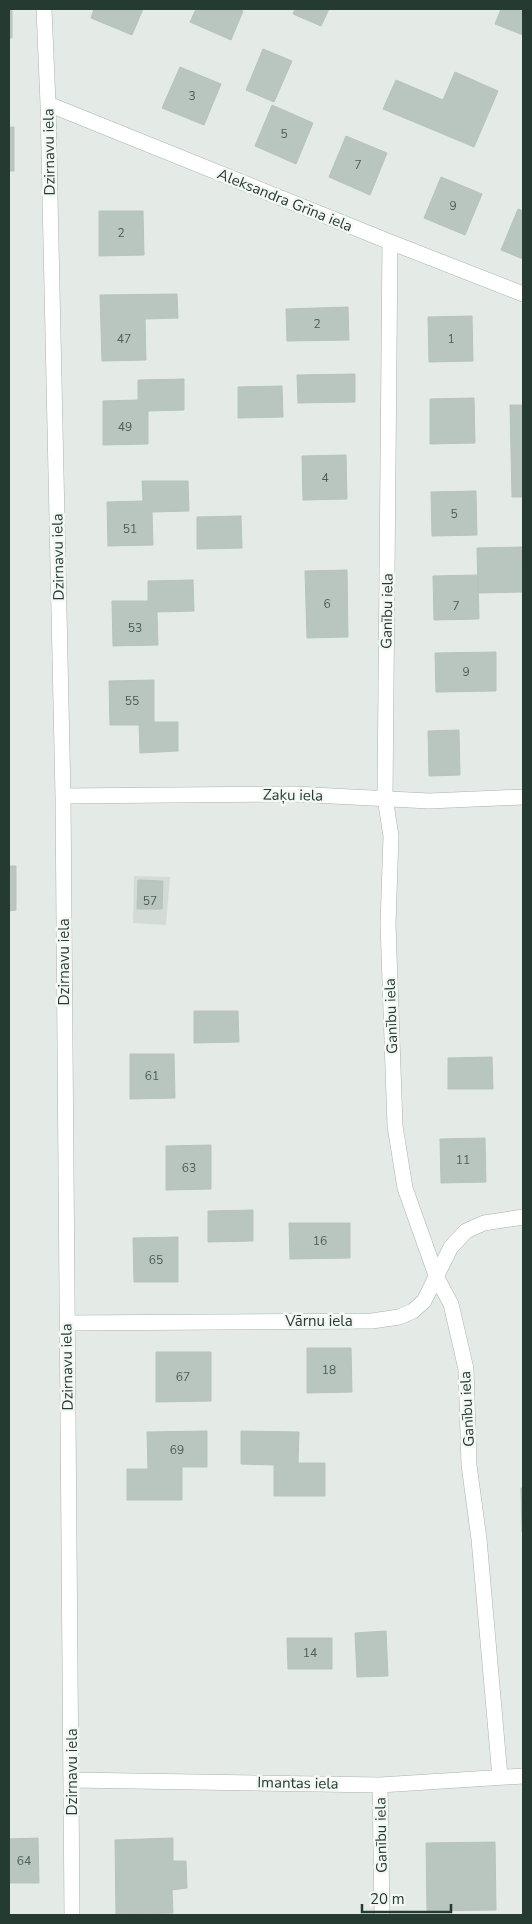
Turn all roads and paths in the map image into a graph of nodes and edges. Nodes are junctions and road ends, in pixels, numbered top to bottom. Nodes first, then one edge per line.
1 (44, 9) edge
2 (48, 104) junction
3 (390, 242) junction
4 (523, 294) edge
5 (63, 796) junction
6 (523, 797) edge
7 (385, 798) junction
8 (523, 1217) edge
9 (437, 1278) junction
10 (67, 1323) junction
11 (523, 1776) edge
12 (500, 1777) junction
13 (72, 1780) junction
14 (380, 1785) junction
15 (72, 1915) edge
16 (382, 1915) edge

1 - 2 street, Dzirnavu iela
2 - 3 street, Aleksandra Grīna iela
2 - 5 street, Dzirnavu iela
3 - 4 street, Aleksandra Grīna iela
3 - 7 street, Ganību iela
5 - 7 street, Zaķu iela
5 - 10 street, Dzirnavu iela
6 - 7 street, Zaķu iela
7 - 9 street, Ganību iela
8 - 9 street, Vārnu iela
9 - 10 street, Vārnu iela
9 - 12 street, Ganību iela
10 - 13 street, Dzirnavu iela
11 - 12 street, Imantas iela
12 - 14 street, Imantas iela
13 - 14 street, Imantas iela
13 - 15 street, Dzirnavu iela
14 - 16 street, Ganību iela

